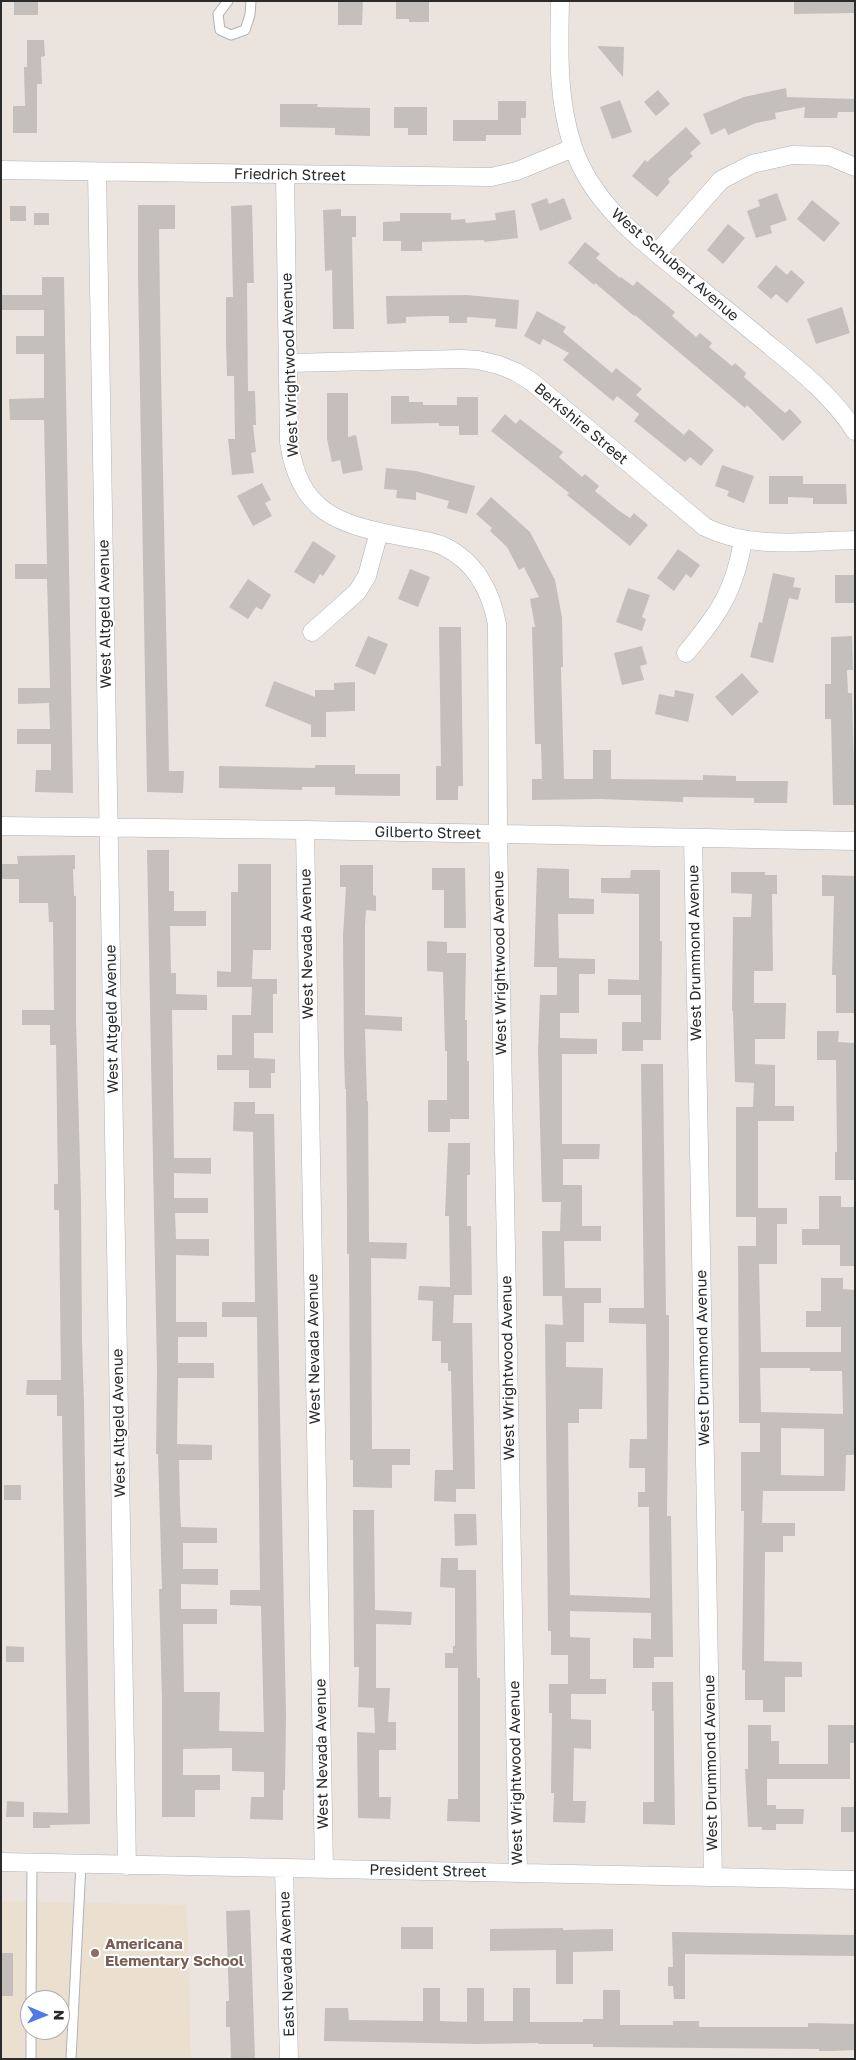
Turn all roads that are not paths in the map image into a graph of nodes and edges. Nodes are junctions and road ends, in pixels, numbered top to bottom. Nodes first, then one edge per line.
1 (228, 1) edge
2 (251, 1) edge
3 (560, 1) edge
4 (573, 148) junction
5 (855, 167) edge
6 (1, 170) edge
7 (97, 172) junction
8 (285, 175) junction
9 (657, 253) junction
10 (288, 363) junction
11 (855, 431) edge
12 (379, 532) junction
13 (742, 540) junction
14 (855, 540) edge
15 (312, 632) dead end
16 (686, 653) dead end
17 (1, 826) edge
18 (108, 828) junction
19 (305, 830) junction
20 (498, 835) junction
21 (693, 838) junction
22 (855, 841) edge
23 (1, 1862) edge
24 (32, 1863) junction
25 (81, 1864) junction
26 (127, 1866) junction
27 (284, 1869) junction
28 (324, 1869) junction
29 (518, 1873) junction
30 (713, 1877) junction
31 (855, 1880) edge
32 (31, 1990) edge
33 (31, 2040) edge
34 (31, 2059) edge
35 (71, 2059) edge
36 (289, 2059) edge

1 - 2 lane
3 - 4 street, West Schubert Avenue
4 - 8 street, Friedrich Street
4 - 9 street, West Schubert Avenue
5 - 9 street
6 - 7 street, Friedrich Street
7 - 8 street, Friedrich Street
7 - 18 street, West Altgeld Avenue
8 - 10 street, West Wrightwood Avenue
9 - 11 street, West Schubert Avenue
10 - 12 street, West Wrightwood Avenue
10 - 13 street, Berkshire Street
12 - 15 street
12 - 20 street, West Wrightwood Avenue
13 - 14 street, Berkshire Street
13 - 16 street
17 - 18 street, Gilberto Street
18 - 19 street, Gilberto Street
18 - 26 street, West Altgeld Avenue
19 - 20 street, Gilberto Street
19 - 28 street, West Nevada Avenue
20 - 21 street, Gilberto Street
20 - 29 street, West Wrightwood Avenue
21 - 22 street, Gilberto Street
21 - 30 street, West Drummond Avenue
23 - 24 street, President Street
24 - 25 street, President Street
24 - 32 lane
25 - 26 street, President Street
25 - 35 lane
26 - 27 street, President Street
27 - 28 street, President Street
27 - 36 street, East Nevada Avenue
28 - 29 street, President Street
29 - 30 street, President Street
30 - 31 street, President Street
33 - 34 lane

